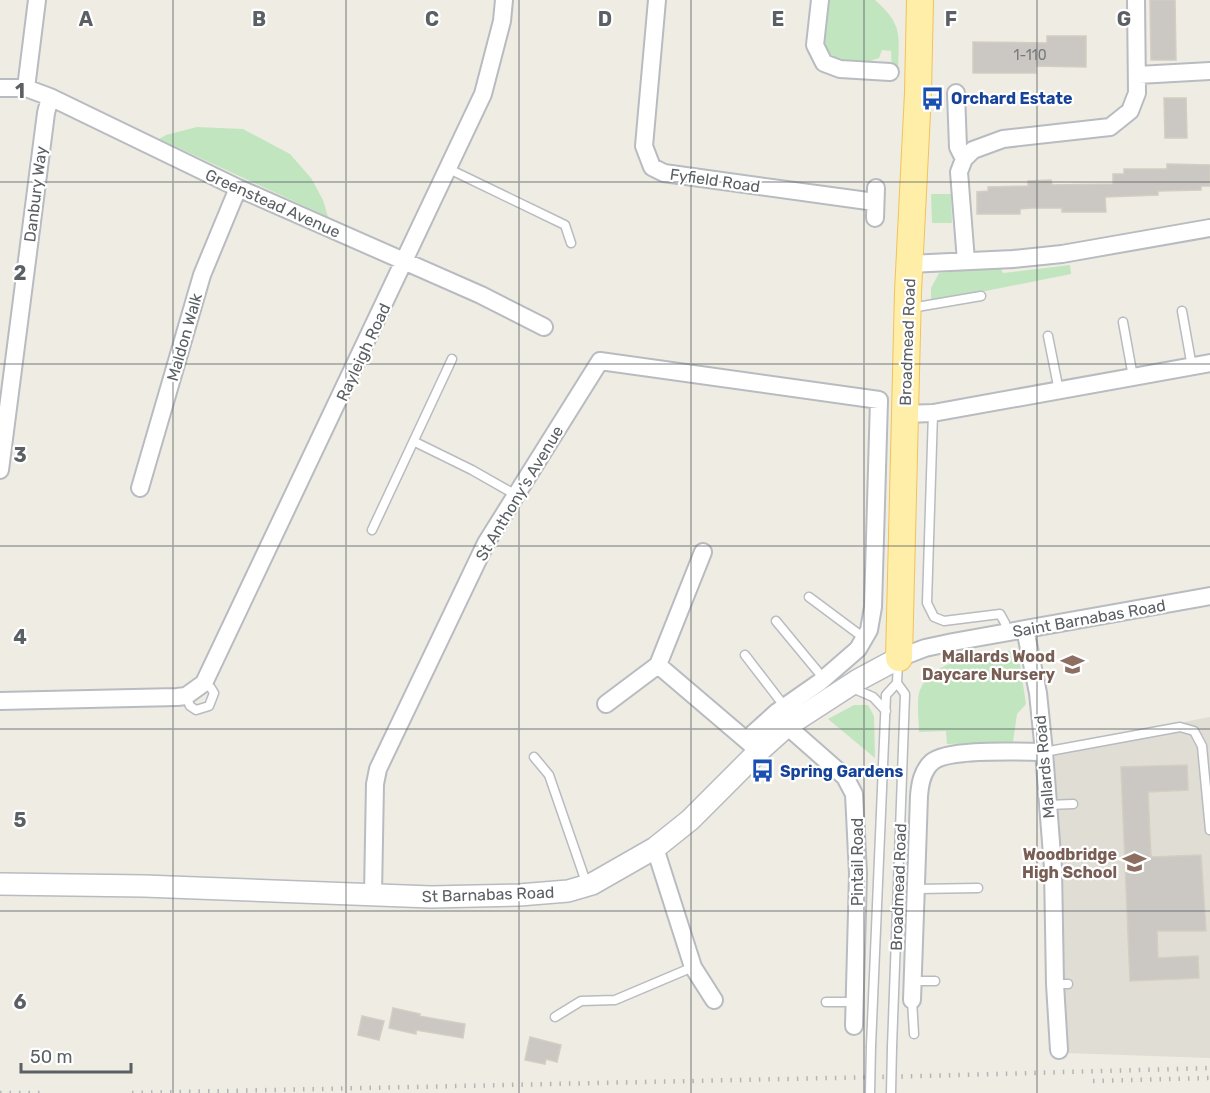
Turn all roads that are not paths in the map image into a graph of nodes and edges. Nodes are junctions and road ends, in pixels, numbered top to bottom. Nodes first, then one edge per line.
1 (37, 0) edge
2 (504, 0) edge
3 (657, 0) edge
4 (820, 0) edge
5 (920, 0) edge
6 (1136, 0) edge
7 (1210, 71) edge
8 (890, 72) dead end
9 (1138, 75) junction
10 (0, 88) edge
11 (27, 88) junction
12 (956, 93) dead end
13 (50, 97) junction
14 (964, 159) junction
15 (449, 170) junction
16 (238, 188) junction
17 (876, 203) dead end
18 (1210, 228) edge
19 (571, 243) dead end
20 (966, 261) junction
21 (405, 263) junction
22 (909, 264) junction
23 (981, 296) dead end
24 (908, 309) junction
25 (1182, 311) dead end
26 (1123, 322) dead end
27 (544, 327) dead end
28 (1048, 336) dead end
29 (452, 359) dead end
30 (1210, 363) edge
31 (1192, 367) junction
32 (1133, 377) junction
33 (1059, 391) junction
34 (879, 400) junction
35 (905, 407) junction
36 (933, 413) junction
37 (415, 442) junction
38 (0, 470) edge
39 (140, 488) dead end
40 (516, 495) junction
41 (372, 530) dead end
42 (703, 552) dead end
43 (1210, 596) edge
44 (808, 597) dead end
45 (776, 621) dead end
46 (1025, 629) junction
47 (1007, 633) junction
48 (864, 638) junction
49 (745, 655) dead end
50 (658, 665) junction
51 (898, 671) junction
52 (824, 679) junction
53 (848, 686) junction
54 (0, 701) edge
55 (606, 704) dead end
56 (886, 711) junction
57 (786, 716) junction
58 (752, 746) junction
59 (1044, 752) junction
60 (534, 758) dead end
61 (1073, 804) dead end
62 (1048, 805) junction
63 (1210, 830) edge
64 (655, 848) junction
65 (0, 884) edge
66 (587, 885) junction
67 (978, 888) dead end
68 (916, 889) junction
69 (372, 894) junction
70 (693, 968) junction
71 (913, 981) junction
72 (935, 981) dead end
73 (714, 1000) dead end
74 (912, 1000) joint
75 (826, 1002) dead end
76 (854, 1002) junction
77 (555, 1017) dead end
78 (854, 1026) dead end
79 (914, 1034) dead end
80 (1059, 1050) dead end
81 (870, 1093) edge
82 (891, 1093) edge

1 - 11 street
2 - 15 street, Rayleigh Road
3 - 17 street, Fyfield Road
4 - 8 street
5 - 22 main road, Broadmead Road
6 - 9 street
7 - 9 street
9 - 14 street
10 - 11 street, Greenstead Avenue
11 - 13 street, Greenstead Avenue
12 - 14 street
13 - 16 street, Greenstead Avenue
13 - 38 street, Danbury Way
14 - 20 street
15 - 19 lane
15 - 21 street, Rayleigh Road
16 - 21 street, Greenstead Avenue
16 - 39 street, Maldon Walk
18 - 20 street
20 - 22 street
21 - 27 street, Greenstead Avenue
21 - 54 street, Rayleigh Road
22 - 24 main road, Broadmead Road
23 - 24 lane
24 - 35 main road, Broadmead Road
25 - 31 lane
26 - 32 lane
28 - 33 lane
29 - 37 lane
30 - 31 street, St Anthony's Avenue
31 - 32 street, St Anthony's Avenue
32 - 33 street, St Anthony's Avenue
33 - 36 street, St Anthony's Avenue
34 - 35 street, St Anthony's Avenue
34 - 40 street, St Anthony's Avenue
34 - 48 street
35 - 36 street, St Anthony's Avenue
35 - 51 main road, Broadmead Road
36 - 47 lane, Broadmead Road
37 - 40 lane
37 - 41 lane
40 - 69 street, St Anthony's Avenue
42 - 50 street
43 - 46 street, Saint Barnabas Road
44 - 48 lane
45 - 52 lane
46 - 47 street, Saint Barnabas Road
46 - 59 street, Mallards Road
47 - 51 street, Saint Barnabas Road
48 - 52 street
49 - 57 lane
50 - 55 street
50 - 58 street
51 - 53 street, St Barnabas Road
51 - 56 lane, Broadmead Road
51 - 82 lane, Broadmead Road, bridge
52 - 57 street
53 - 56 lane
53 - 57 street, St Barnabas Road
56 - 81 lane, Broadmead Road, bridge
57 - 58 street, St Barnabas Road
57 - 76 street, Pintail Road
58 - 64 street, St Barnabas Road
59 - 62 street, Mallards Road
59 - 63 lane
59 - 68 street
60 - 66 lane
61 - 62 lane
62 - 80 street, Mallards Road
64 - 66 street, St Barnabas Road
64 - 70 street
65 - 69 street, St Barnabas Road
66 - 69 street, St Barnabas Road
67 - 68 lane
68 - 71 street
70 - 73 street
70 - 77 lane
71 - 72 lane
71 - 74 street
74 - 79 lane
75 - 76 lane
76 - 78 street, Pintail Road

